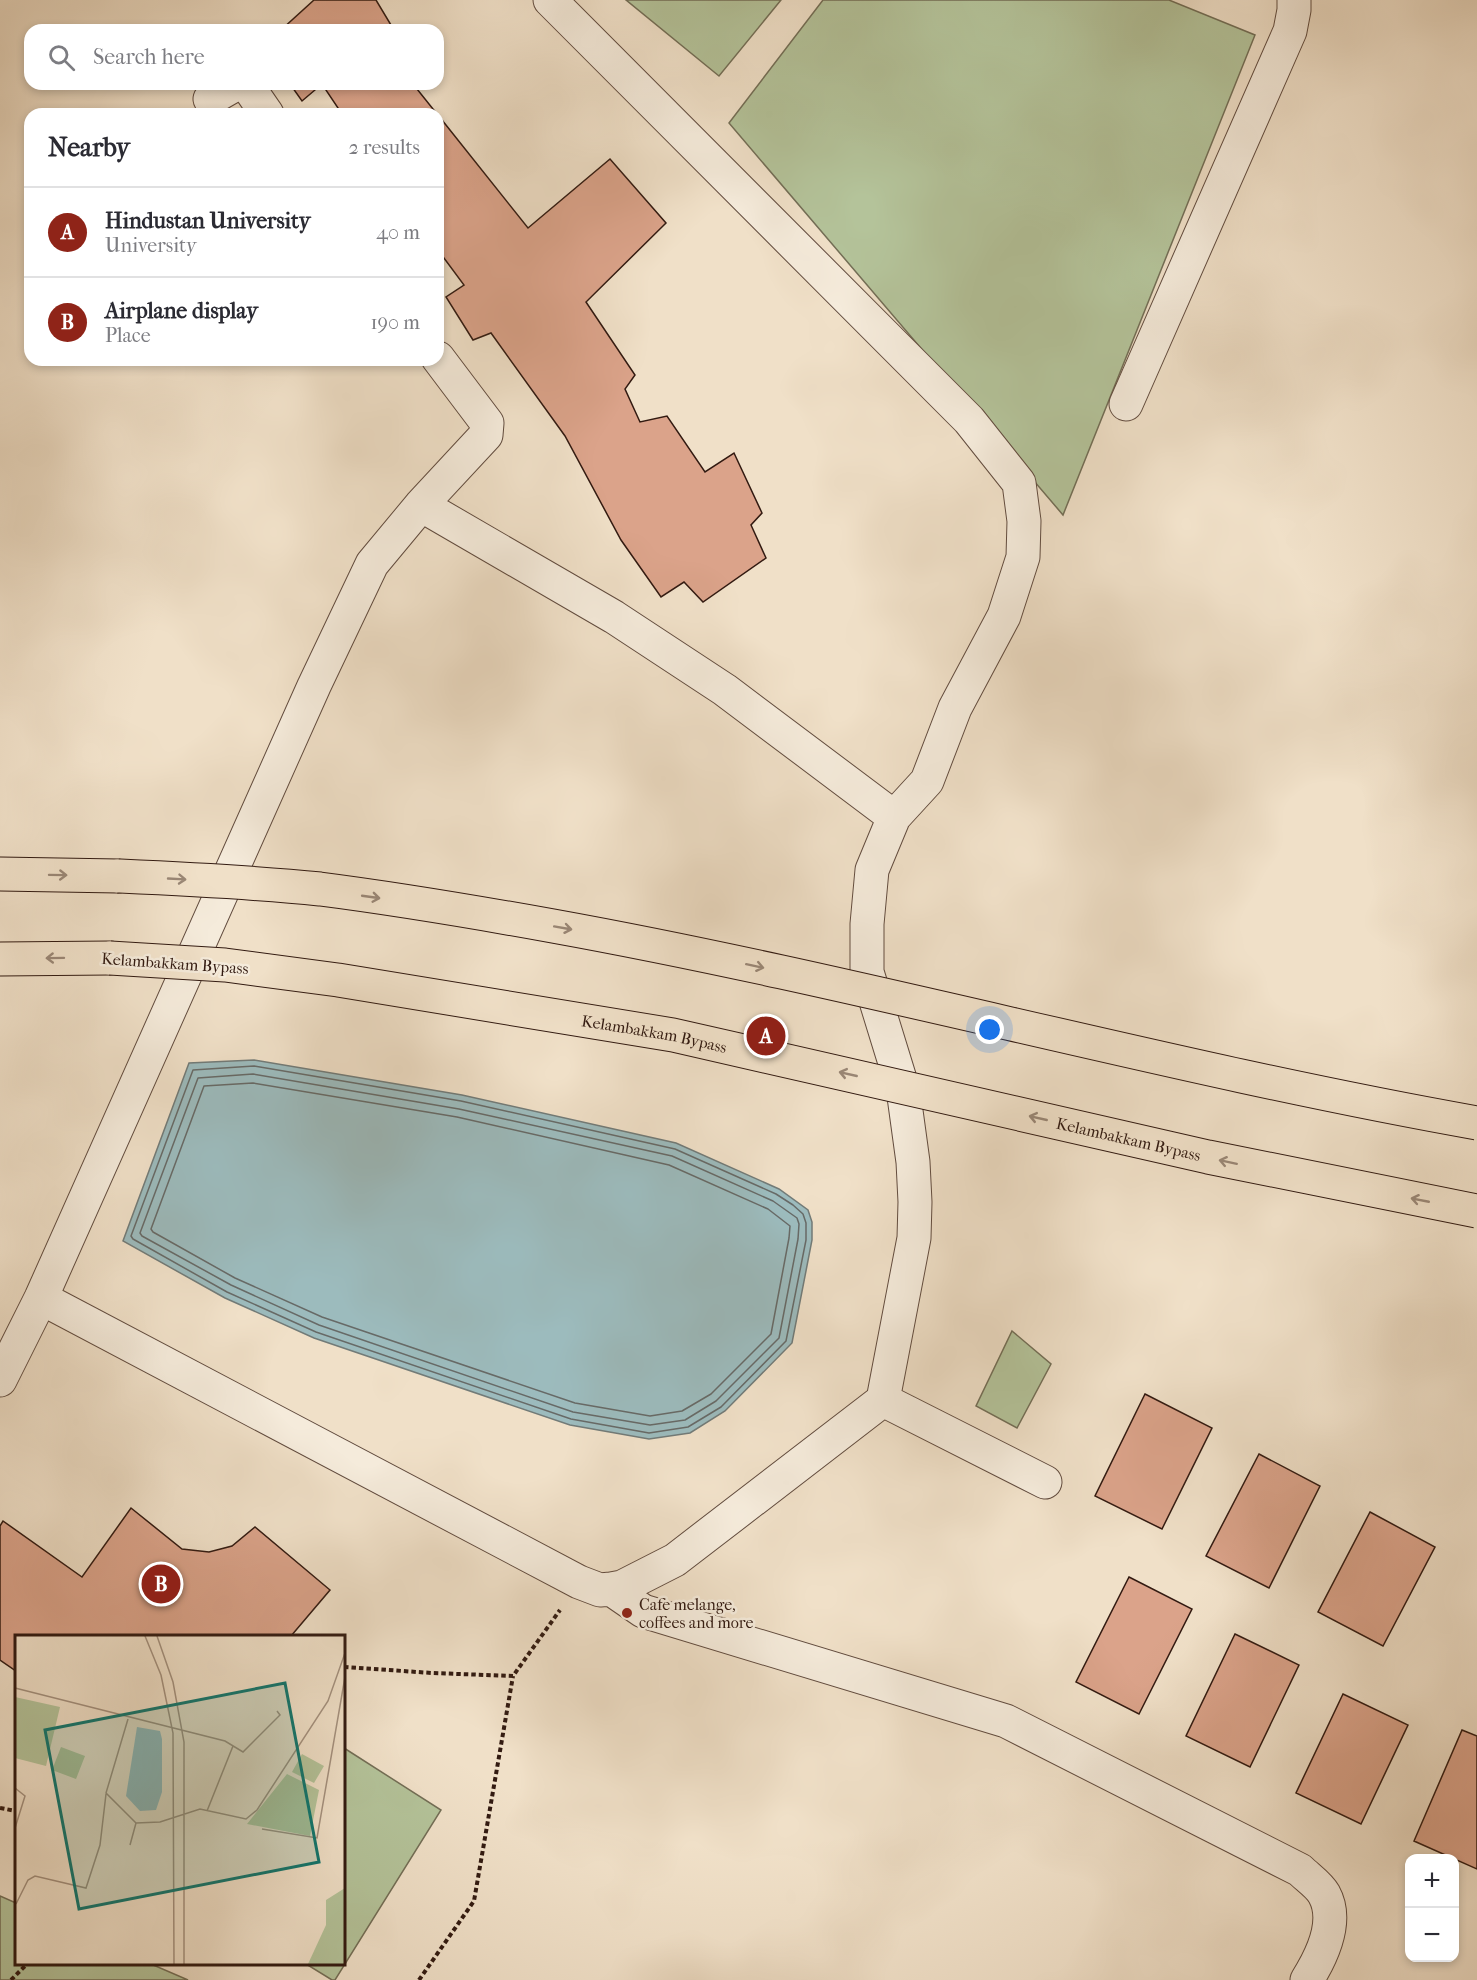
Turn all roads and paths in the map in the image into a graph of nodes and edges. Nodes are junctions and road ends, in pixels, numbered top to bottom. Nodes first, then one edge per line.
1 (550, 0) edge
2 (1294, 0) edge
3 (251, 90) edge
4 (263, 108) edge
5 (444, 366) edge
6 (1126, 404) dead end
7 (421, 505) junction
8 (894, 817) junction
9 (0, 874) edge
10 (0, 959) edge
11 (1477, 1123) edge
12 (1477, 1211) edge
13 (41, 1298) junction
14 (0, 1380) edge
15 (883, 1400) junction
16 (1045, 1482) dead end
17 (579, 1582) junction
18 (611, 1589) junction
19 (345, 1667) edge
20 (513, 1676) junction
21 (0, 1808) edge
22 (15, 1811) edge
23 (26, 1965) edge
24 (11, 1980) edge
25 (418, 1980) edge
26 (1307, 1980) edge

1 - 8 street
2 - 6 street
3 - 4 street
5 - 7 street
7 - 8 street
7 - 13 street
8 - 15 street
9 -> 11 main road, bridge
12 -> 10 main road, Kelambakkam Bypass, bridge
13 - 14 street
13 - 17 street
15 - 16 street
15 - 18 street
17 - 18 street
17 - 20 path
18 - 26 street
19 - 20 path
20 - 25 path
21 - 22 path
23 - 24 path

